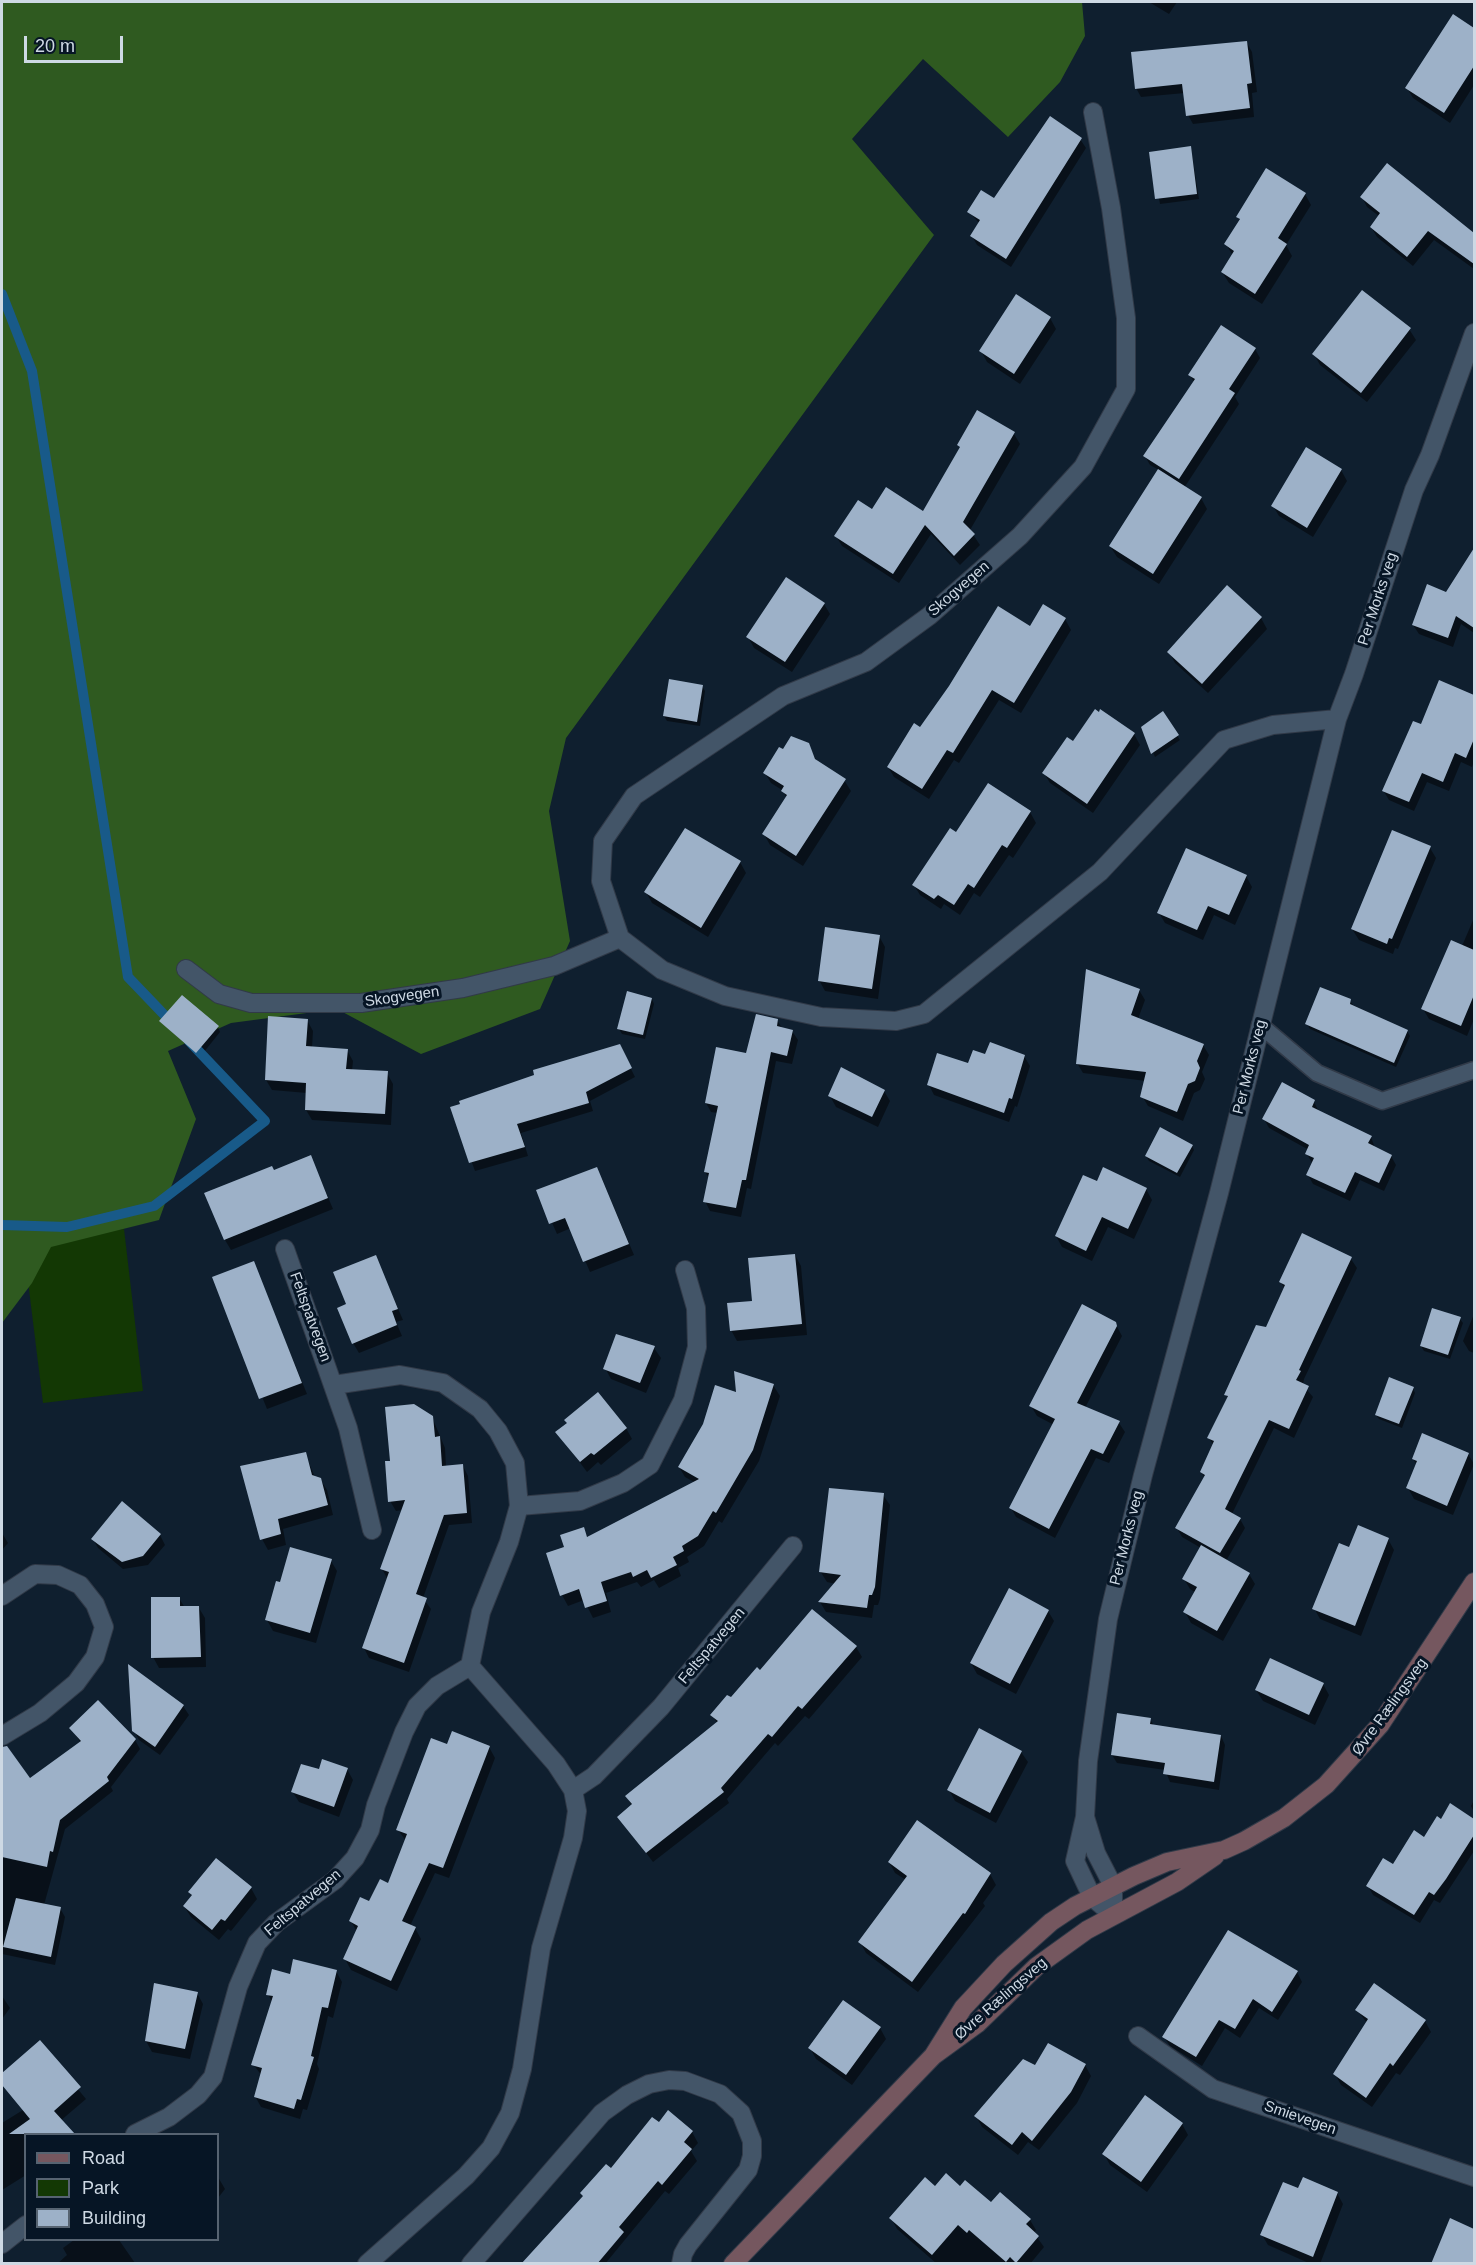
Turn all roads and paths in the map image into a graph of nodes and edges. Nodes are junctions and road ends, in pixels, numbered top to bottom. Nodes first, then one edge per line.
1 (1093, 112) dead end
2 (1474, 333) edge
3 (1337, 719) junction
4 (620, 938) junction
5 (186, 969) dead end
6 (1260, 1025) junction
7 (1474, 1070) edge
8 (285, 1249) dead end
9 (685, 1270) dead end
10 (334, 1385) junction
11 (519, 1506) junction
12 (372, 1530) dead end
13 (793, 1546) dead end
14 (1474, 1582) edge
15 (2, 1596) edge
16 (470, 1666) junction
17 (2, 1737) edge
18 (573, 1790) junction
19 (1084, 1817) junction
20 (1224, 1850) junction
21 (1113, 1886) junction
22 (1092, 1897) junction
23 (1113, 1915) junction
24 (1138, 2036) dead end
25 (933, 2056) junction
26 (137, 2133) edge
27 (1474, 2177) edge
28 (24, 2227) edge
29 (2, 2244) edge
30 (367, 2264) edge
31 (471, 2264) edge
32 (681, 2264) edge
33 (733, 2264) edge

1 - 4 street, Skogvegen
2 - 3 street, Per Morks veg
3 - 4 street
3 - 6 street, Per Morks veg
4 - 5 street, Skogvegen
6 - 7 lane
6 - 19 street, Per Morks veg
8 - 10 street, Feltspatvegen
9 - 11 street
10 - 11 street
10 - 12 street, Feltspatvegen
11 - 16 street
13 - 18 street, Feltspatvegen
14 - 20 main road, Øvre Rælingsveg
15 - 17 street
16 - 18 street
16 - 26 street, Feltspatvegen
18 - 30 street
19 - 21 street, Per Morks veg
19 - 22 street, Per Morks veg
20 - 21 main road, Øvre Rælingsveg
20 - 23 main road, Øvre Rælingsveg
21 - 22 main road, Øvre Rælingsveg
21 - 23 street, Per Morks veg
22 - 23 street, Per Morks veg
22 - 25 main road, Øvre Rælingsveg
23 - 25 main road, Øvre Rælingsveg
24 - 27 street, Smievegen
25 - 33 main road, Øvre Rælingsveg
28 - 29 street
31 - 32 street

